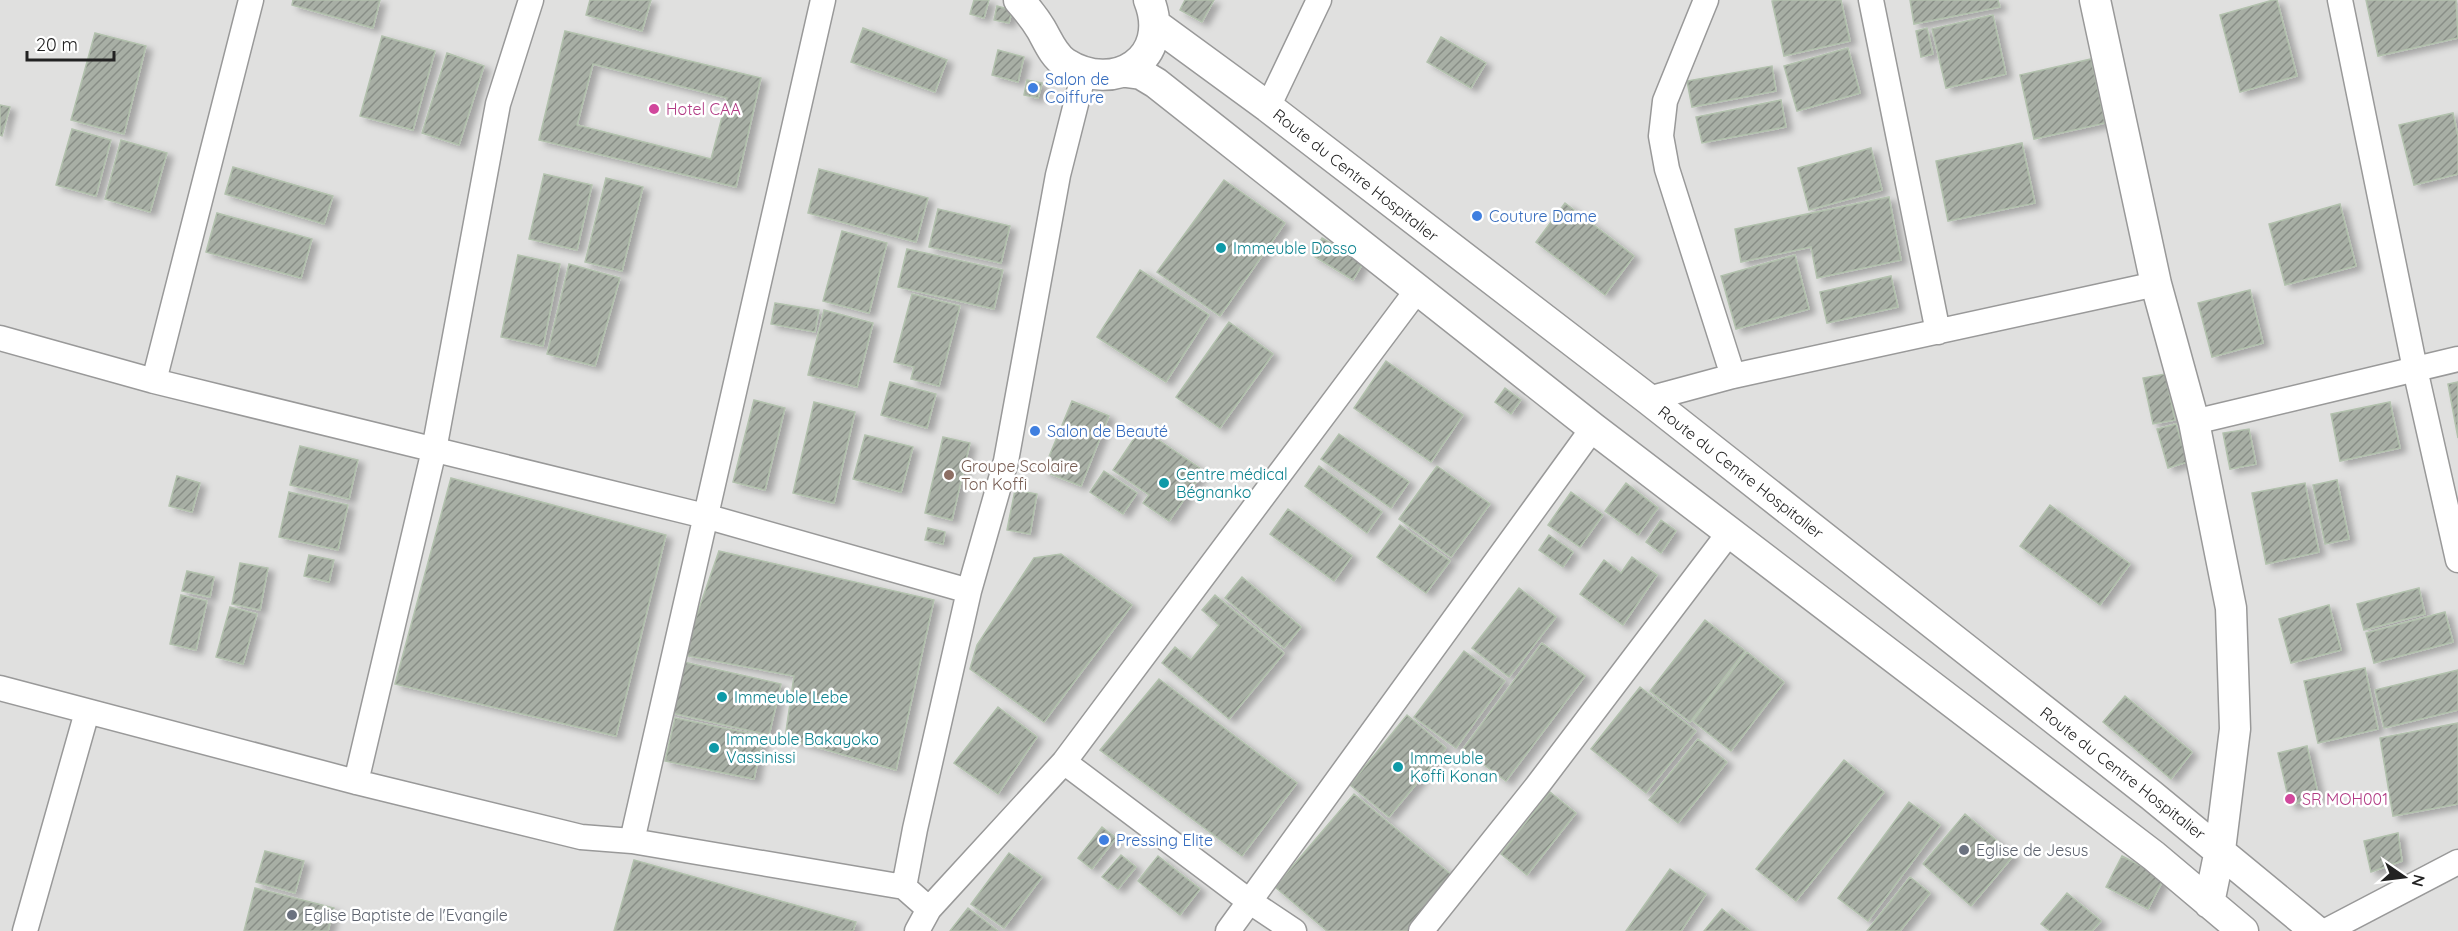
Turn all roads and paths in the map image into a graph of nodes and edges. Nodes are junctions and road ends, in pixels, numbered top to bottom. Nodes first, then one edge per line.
1 (251, 0) edge
2 (531, 0) edge
3 (824, 0) edge
4 (1019, 0) edge
5 (1319, 0) edge
6 (1706, 0) edge
7 (1871, 0) edge
8 (2095, 0) edge
9 (2340, 0) edge
10 (1152, 13) edge
11 (1043, 14) edge
12 (1084, 72) junction
13 (1126, 72) junction
14 (1268, 107) junction
15 (2156, 284) junction
16 (1418, 289) junction
17 (1938, 332) junction
18 (0, 338) edge
19 (2458, 359) edge
20 (2415, 369) junction
21 (1733, 375) junction
22 (154, 381) junction
23 (1648, 399) junction
24 (2194, 422) junction
25 (1593, 428) junction
26 (434, 450) junction
27 (705, 516) junction
28 (1729, 533) junction
29 (2458, 560) edge
30 (969, 591) junction
31 (0, 688) edge
32 (87, 712) junction
33 (1064, 762) junction
34 (356, 782) junction
35 (632, 841) junction
36 (2220, 850) junction
37 (2458, 862) edge
38 (904, 887) junction
39 (1249, 901) junction
40 (2209, 903) junction
41 (929, 909) junction
42 (25, 931) edge
43 (917, 931) edge
44 (1227, 931) edge
45 (1294, 931) edge
46 (1421, 931) edge
47 (2243, 931) edge
48 (2316, 931) edge
49 (2326, 931) edge

1 - 22 street
2 - 26 street
3 - 27 street
4 - 11 street
5 - 14 street
6 - 21 street
7 - 17 street
8 - 15 street
9 - 20 street
10 - 13 street
10 - 14 street, Route du Centre Hospitalier
11 - 12 street
12 - 13 street
12 - 30 street
13 - 16 street
14 - 23 street, Route du Centre Hospitalier
15 - 17 street
15 - 24 street
16 - 25 street
16 - 33 street
17 - 21 street
18 - 22 street
19 - 20 street
20 - 24 street
20 - 29 street
21 - 23 street
22 - 26 street
23 - 36 street, Route du Centre Hospitalier
24 - 36 street
25 - 28 street
25 - 39 street
26 - 27 street
26 - 34 street
27 - 30 street
27 - 35 street
28 - 40 street
28 - 46 street
30 - 38 street
31 - 32 street
32 - 34 street
32 - 42 street
33 - 39 street
33 - 41 street
34 - 35 street
35 - 38 street
36 - 40 street
36 - 48 street, Route du Centre Hospitalier
37 - 49 street
38 - 41 street
39 - 44 street
39 - 45 street
40 - 47 street
41 - 43 street

